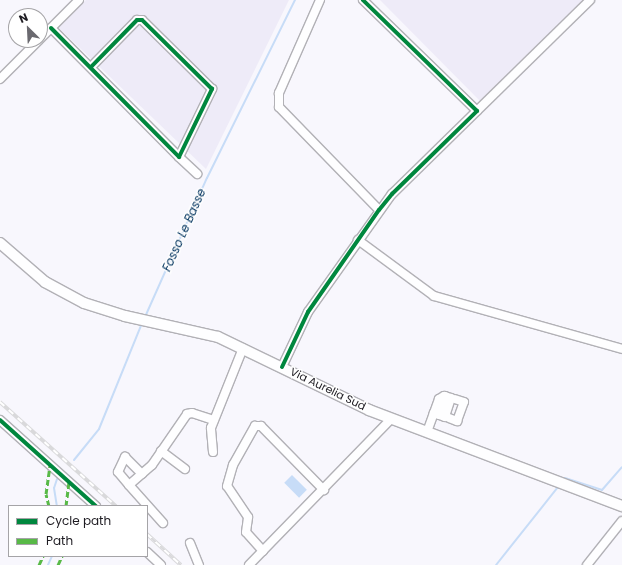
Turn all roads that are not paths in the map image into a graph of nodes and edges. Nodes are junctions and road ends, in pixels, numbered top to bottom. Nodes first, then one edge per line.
1 (79, 0) edge
2 (320, 0) edge
3 (363, 0) edge
4 (590, 0) edge
5 (51, 28) junction
6 (48, 31) edge
7 (32, 48) edge
8 (91, 67) junction
9 (0, 79) edge
10 (476, 111) junction
11 (179, 156) junction
12 (197, 174) dead end
13 (380, 210) junction
14 (358, 240) junction
15 (0, 243) edge
16 (243, 348) junction
17 (622, 349) edge
18 (282, 367) junction
19 (451, 398) junction
20 (442, 416) junction
21 (391, 419) junction
22 (0, 420) edge
23 (214, 420) junction
24 (427, 432) junction
25 (161, 451) junction
26 (214, 452) dead end
27 (185, 469) dead end
28 (142, 474) junction
29 (129, 485) junction
30 (324, 490) junction
31 (95, 505) edge
32 (147, 505) edge
33 (148, 506) edge
34 (622, 506) edge
35 (622, 521) edge
36 (163, 523) dead end
37 (190, 543) dead end
38 (264, 550) junction
39 (148, 553) edge
40 (161, 565) edge
41 (199, 565) edge
42 (249, 565) edge
43 (587, 565) edge

1 - 5 street
2 - 13 street
3 - 10 street
4 - 10 street
5 - 6 street
5 - 8 street
7 - 9 street
8 - 11 street
8 - 11 street
10 - 13 street
11 - 12 street
13 - 14 street
14 - 17 street
14 - 18 street
15 - 16 main road, Via Aurelia Sud
16 - 18 main road, Via Aurelia Sud
16 - 23 street
18 - 21 main road, Via Aurelia Sud
19 - 20 street
19 - 20 street
19 - 20 street
20 - 24 street
21 - 24 main road, Via Aurelia Sud
21 - 30 street
22 - 31 street
23 - 25 street
23 - 26 street
24 - 34 main road, Via Aurelia Sud
25 - 27 street
25 - 28 street
28 - 29 street
28 - 29 street
29 - 32 street
30 - 38 street
30 - 38 street
33 - 36 street
35 - 43 street
37 - 41 street
38 - 42 street
39 - 40 street

